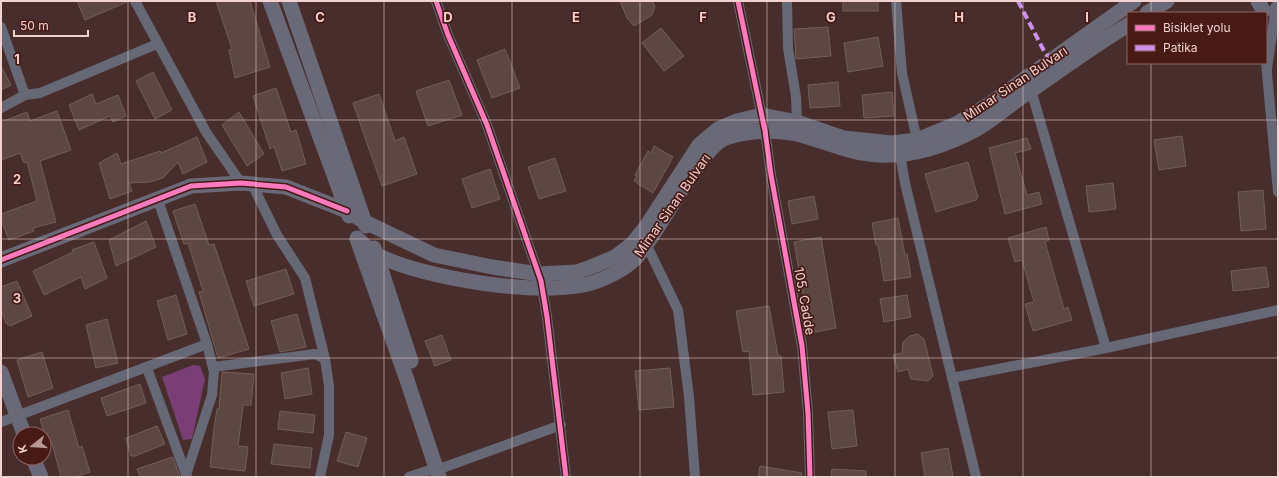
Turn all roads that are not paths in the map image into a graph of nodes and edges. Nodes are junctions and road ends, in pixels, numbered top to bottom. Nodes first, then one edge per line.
1 (135, 1) edge
2 (270, 1) edge
3 (289, 1) edge
4 (436, 1) edge
5 (738, 1) edge
6 (787, 1) edge
7 (896, 1) edge
8 (1134, 1) edge
9 (1166, 1) edge
10 (1268, 7) edge
11 (1149, 12) edge
12 (1127, 26) edge
13 (1, 27) edge
14 (157, 44) junction
15 (1266, 64) edge
16 (1267, 73) junction
17 (1031, 90) junction
18 (26, 95) junction
19 (1, 108) edge
20 (762, 115) junction
21 (797, 122) junction
22 (765, 131) junction
23 (917, 140) junction
24 (900, 154) junction
25 (246, 183) junction
26 (1278, 192) edge
27 (158, 200) junction
28 (347, 211) junction
29 (365, 222) junction
30 (356, 238) junction
31 (647, 246) junction
32 (376, 254) junction
33 (1, 260) edge
34 (541, 281) junction
35 (1278, 310) edge
36 (207, 344) junction
37 (1106, 348) junction
38 (325, 360) junction
39 (213, 367) junction
40 (147, 368) junction
41 (1, 372) edge
42 (952, 378) junction
43 (16, 416) junction
44 (1, 422) edge
45 (561, 425) junction
46 (20, 426) edge
47 (36, 466) edge
48 (442, 472) edge
49 (187, 476) edge
50 (41, 477) edge
51 (320, 477) edge
52 (409, 477) edge
53 (566, 477) edge
54 (695, 477) edge
55 (810, 477) edge
56 (976, 477) edge

1 - 14 street
2 - 28 main road
3 - 29 main road
4 - 34 street
5 - 20 street, 105. Cadde
6 - 21 street
7 - 23 street
8 - 23 main road, Mimar Sinan Bulvarı
9 - 11 main road
10 - 16 street
12 - 17 main road, Mimar Sinan Bulvarı
13 - 18 street
14 - 18 street
14 - 25 street
15 - 16 street
16 - 26 street
17 - 24 main road, Mimar Sinan Bulvarı
17 - 37 street
18 - 19 street
20 - 21 main road, Mimar Sinan Bulvarı
20 - 22 street, 105. Cadde
20 - 34 main road, Mimar Sinan Bulvarı
21 - 23 main road, Mimar Sinan Bulvarı
22 - 24 main road, Mimar Sinan Bulvarı
22 - 31 main road, Mimar Sinan Bulvarı
22 - 55 street, 105. Cadde
24 - 42 street
25 - 27 main road, Mimar Sinan Bulvarı
25 - 28 main road, Mimar Sinan Bulvarı
25 - 38 street
27 - 33 main road, Mimar Sinan Bulvarı
27 - 36 street
28 - 29 main road, Mimar Sinan Bulvarı
28 - 30 main road
29 - 32 main road
29 - 34 main road, Mimar Sinan Bulvarı
30 - 32 main road, Mimar Sinan Bulvarı
30 - 48 main road
31 - 34 main road, Mimar Sinan Bulvarı
31 - 54 street
32 - 34 main road, Mimar Sinan Bulvarı
32 - 48 main road
34 - 45 street
35 - 37 street
36 - 39 street
36 - 40 street
37 - 42 street
38 - 39 street
38 - 51 street
39 - 49 street
40 - 43 street
40 - 49 street
41 - 43 main road
42 - 56 street
43 - 44 street
43 - 46 main road
45 - 48 street
45 - 53 street
47 - 50 main road
48 - 52 street

